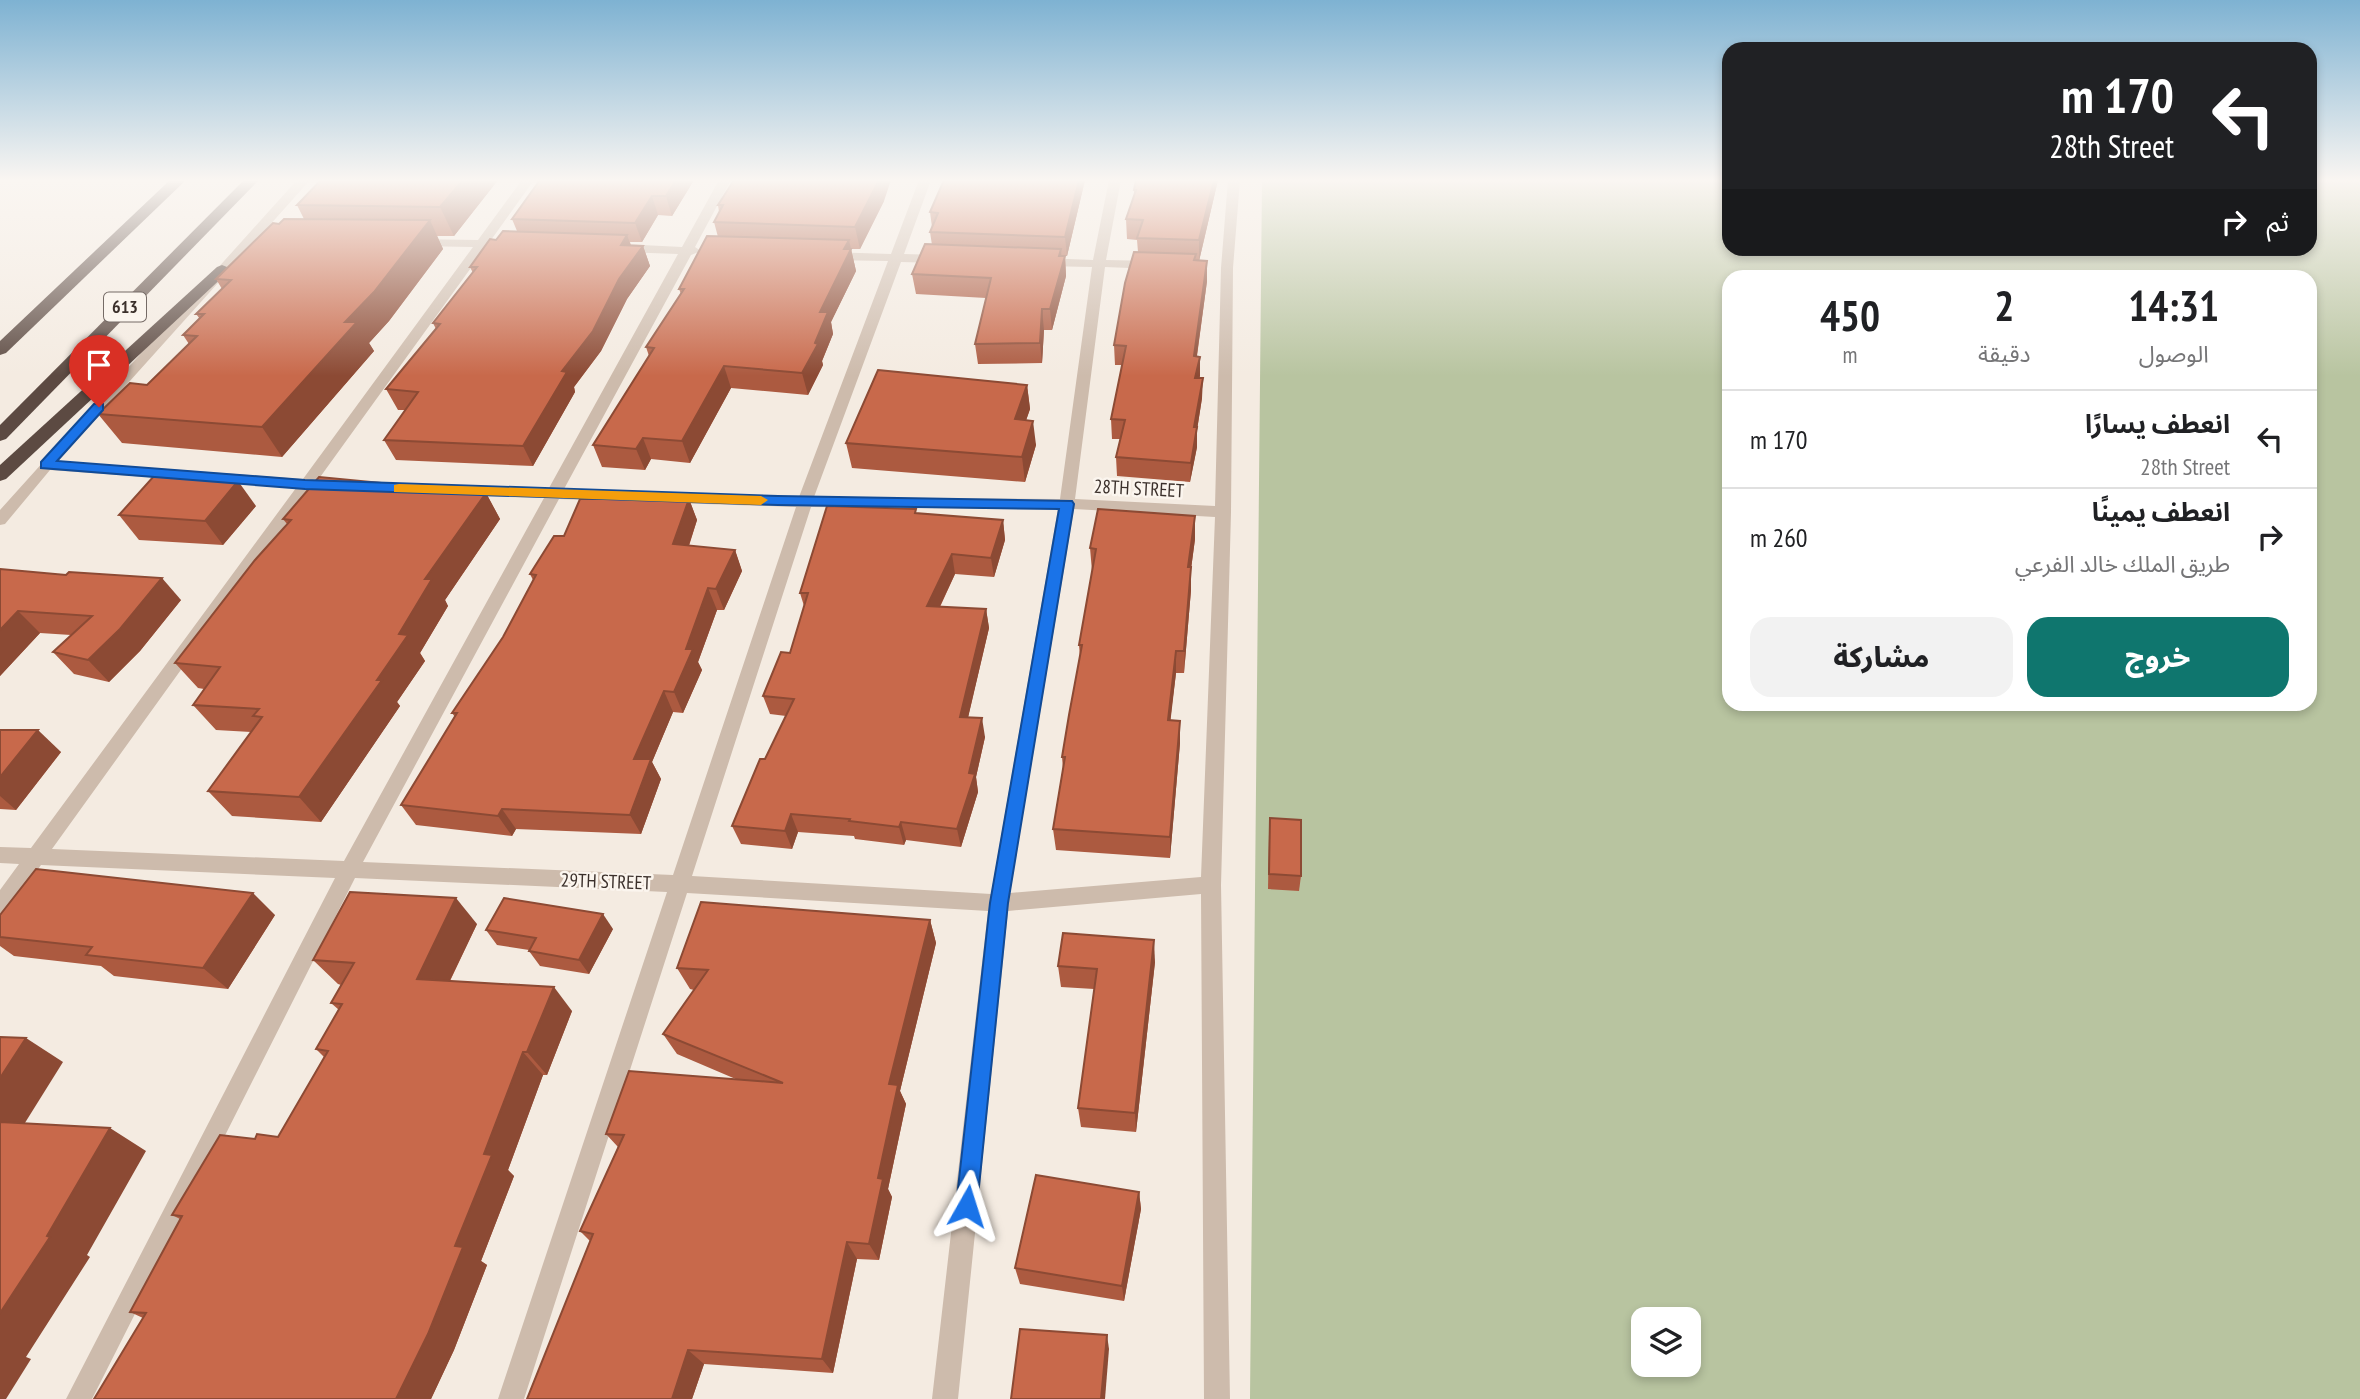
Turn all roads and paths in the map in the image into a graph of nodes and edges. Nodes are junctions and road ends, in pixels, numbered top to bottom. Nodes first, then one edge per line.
1 (110, 245) edge
2 (187, 245) edge
3 (244, 245) edge
4 (481, 245) edge
5 (690, 245) edge
6 (901, 245) edge
7 (1102, 245) edge
8 (1224, 245) edge
9 (606, 247) edge
10 (687, 250) junction
11 (715, 251) edge
12 (813, 255) edge
13 (896, 258) junction
14 (950, 260) edge
15 (1031, 261) edge
16 (1099, 263) junction
17 (1163, 266) edge
18 (222, 270) junction
19 (0, 350) edge
20 (0, 435) edge
21 (46, 465) junction
22 (0, 475) edge
23 (305, 485) junction
24 (347, 486) edge
25 (430, 489) edge
26 (555, 494) junction
27 (806, 502) junction
28 (1067, 504) junction
29 (1223, 512) junction
30 (0, 520) edge
31 (0, 855) edge
32 (35, 857) junction
33 (349, 870) junction
34 (679, 884) junction
35 (1211, 885) junction
36 (999, 903) junction
37 (0, 906) edge
38 (79, 1399) edge
39 (511, 1399) edge
40 (946, 1399) edge
41 (1217, 1399) edge

1 - 19 highway
2 - 20 highway, 613
3 - 18 street
4 - 23 street
5 - 10 street
6 - 13 street
7 - 16 street
8 - 29 street
9 - 10 street
10 - 11 street
10 - 26 street
12 - 13 street
13 - 14 street
13 - 27 street
15 - 16 street
16 - 17 street
16 - 28 street
18 - 21 street
18 - 22 highway
21 - 23 street
21 - 30 street
23 - 24 street
23 - 32 street
25 - 26 street, 28TH STREET
26 - 27 street, 28TH STREET
26 - 33 street
27 - 28 street, 28TH STREET
27 - 34 street
28 - 29 street, 28TH STREET
28 - 36 street
29 - 35 street
31 - 32 street, 29TH STREET
32 - 33 street, 29TH STREET
32 - 37 street
33 - 34 street, 29TH STREET
33 - 38 street
34 - 36 street, 29TH STREET
34 - 39 street
35 - 36 street, 29TH STREET
35 - 41 street
36 - 40 street

